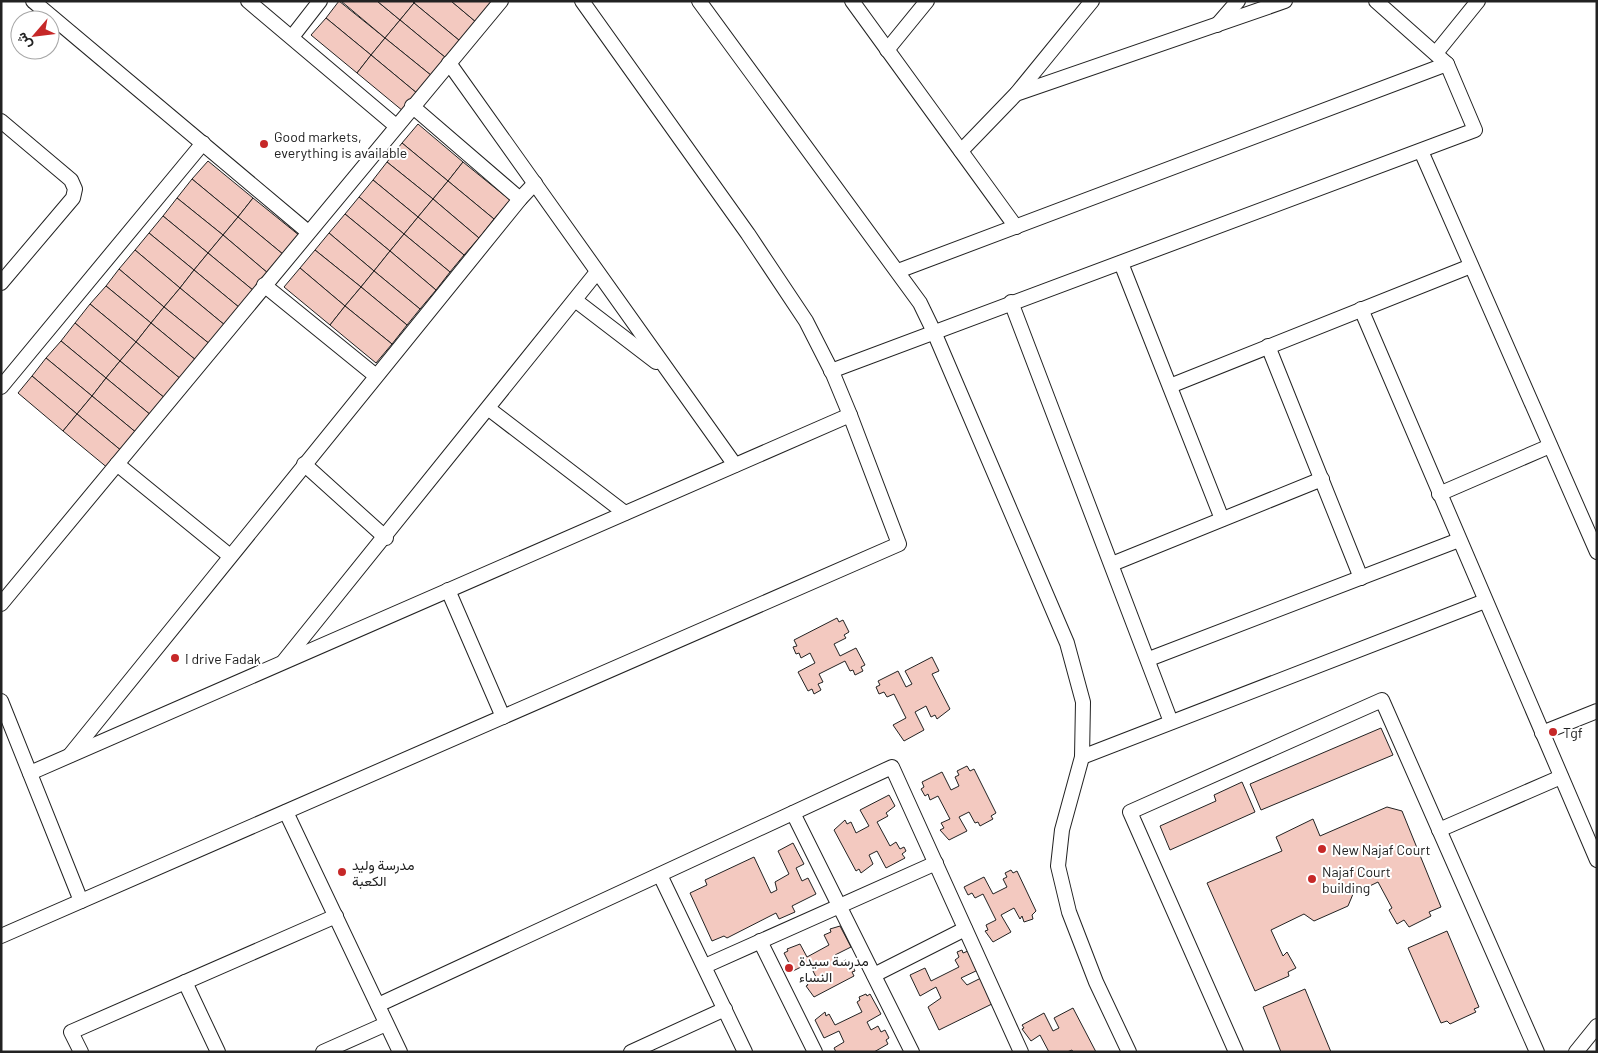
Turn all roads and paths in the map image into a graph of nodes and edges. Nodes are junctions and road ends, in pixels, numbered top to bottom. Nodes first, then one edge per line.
1 (33, 1) edge
2 (248, 1) edge
3 (320, 1) edge
4 (501, 1) edge
5 (582, 1) edge
6 (699, 1) edge
7 (852, 1) edge
8 (927, 1) edge
9 (1092, 1) edge
10 (1238, 1) edge
11 (1285, 1) edge
12 (1376, 1) edge
13 (1478, 1) edge
14 (1215, 26) junction
15 (292, 37) junction
16 (887, 50) junction
17 (1436, 53) junction
18 (449, 63) junction
19 (1447, 64) junction
20 (1016, 94) junction
21 (412, 106) junction
22 (1, 121) edge
23 (396, 126) junction
24 (204, 143) junction
25 (1421, 150) junction
26 (961, 151) junction
27 (534, 183) junction
28 (520, 198) junction
29 (1016, 227) junction
30 (308, 232) junction
31 (1121, 263) junction
32 (1471, 266) junction
33 (898, 271) junction
34 (598, 272) junction
35 (1, 283) edge
36 (264, 285) junction
37 (575, 300) junction
38 (1011, 302) junction
39 (1361, 309) junction
40 (934, 332) junction
41 (1268, 346) junction
42 (667, 370) junction
43 (831, 370) junction
44 (376, 376) junction
45 (1170, 386) junction
46 (1, 387) edge
47 (489, 408) junction
48 (850, 415) junction
49 (1550, 446) junction
50 (117, 464) junction
51 (304, 464) junction
52 (735, 465) junction
53 (1322, 479) junction
54 (1439, 494) junction
55 (625, 513) junction
56 (1222, 519) junction
57 (1593, 534) edge
58 (386, 538) junction
59 (1459, 540) junction
60 (1597, 552) edge
61 (230, 556) junction
62 (1112, 564) junction
63 (1361, 578) junction
64 (448, 590) junction
65 (1485, 601) junction
66 (1, 604) edge
67 (1149, 659) junction
68 (282, 663) junction
69 (1, 701) edge
70 (1597, 711) edge
71 (502, 717) junction
72 (1171, 722) junction
73 (1542, 733) junction
74 (68, 757) junction
75 (1082, 757) junction
76 (30, 773) junction
77 (1561, 777) junction
78 (286, 812) junction
79 (793, 813) junction
80 (1439, 830) junction
81 (1597, 860) edge
82 (936, 863) junction
83 (660, 874) junction
84 (81, 901) junction
85 (839, 906) junction
86 (336, 916) junction
87 (965, 929) junction
88 (1, 936) edge
89 (760, 941) junction
90 (705, 966) junction
91 (874, 975) junction
92 (185, 982) junction
93 (378, 1005) junction
94 (725, 1009) junction
95 (386, 1024) junction
96 (1597, 1026) edge
97 (81, 1052) edge
98 (218, 1052) edge
99 (323, 1052) edge
100 (400, 1052) edge
101 (631, 1052) edge
102 (745, 1052) edge
103 (815, 1052) edge
104 (912, 1052) edge
105 (1021, 1052) edge
106 (1129, 1052) edge
107 (1236, 1052) edge
108 (1537, 1052) edge
109 (1576, 1052) edge

1 - 24 street
2 - 15 street
3 - 15 street
4 - 18 street
5 - 43 street
6 - 33 street
7 - 16 street
8 - 16 street
9 - 20 street
10 - 14 street
11 - 14 street
12 - 17 street
13 - 17 street
14 - 20 street
15 - 23 street
16 - 26 street
17 - 19 street
18 - 21 street
18 - 27 street
19 - 25 street
19 - 29 street
20 - 26 street
21 - 23 street
21 - 28 street
22 - 35 street
23 - 30 street
24 - 30 street
24 - 46 street
25 - 31 street
25 - 32 street
26 - 29 street
27 - 28 street
27 - 34 street
28 - 44 street
29 - 33 street
30 - 36 street
31 - 38 street
31 - 45 street
32 - 39 street
32 - 49 street
33 - 40 street
34 - 37 street
34 - 42 street
36 - 44 street
36 - 50 street
37 - 42 street
37 - 47 street
38 - 40 street
38 - 62 street
39 - 41 street
39 - 54 street
40 - 43 street
40 - 75 street
41 - 45 street
41 - 53 street
42 - 52 street
43 - 48 street
44 - 51 street
45 - 56 street
47 - 55 street
47 - 58 street
48 - 52 street
48 - 71 street
49 - 54 street
49 - 57 street
50 - 61 street
50 - 66 street
51 - 58 street
51 - 61 street
52 - 55 street
53 - 56 street
53 - 63 street
54 - 59 street
55 - 64 street
56 - 62 street
57 - 60 street
58 - 68 street
59 - 63 street
59 - 65 street
61 - 74 street
62 - 67 street
63 - 67 street
64 - 68 street
64 - 71 street
65 - 72 street
65 - 73 street
67 - 72 street
68 - 74 street
69 - 76 street
70 - 73 street
71 - 78 street
72 - 75 street
73 - 77 street
74 - 76 street
75 - 106 street
76 - 84 street
77 - 80 street
77 - 81 street
78 - 84 street
78 - 86 street
79 - 82 street
79 - 83 street
79 - 85 street
80 - 107 street
80 - 108 street
82 - 85 street
82 - 87 street
83 - 90 street
83 - 93 street
84 - 88 street
85 - 89 street
85 - 91 street
86 - 92 street
86 - 93 street
87 - 91 street
87 - 105 street
89 - 90 street
89 - 103 street
90 - 94 street
91 - 104 street
92 - 97 street
92 - 98 street
93 - 95 street
94 - 101 street
94 - 102 street
95 - 99 street
95 - 100 street
96 - 109 street

